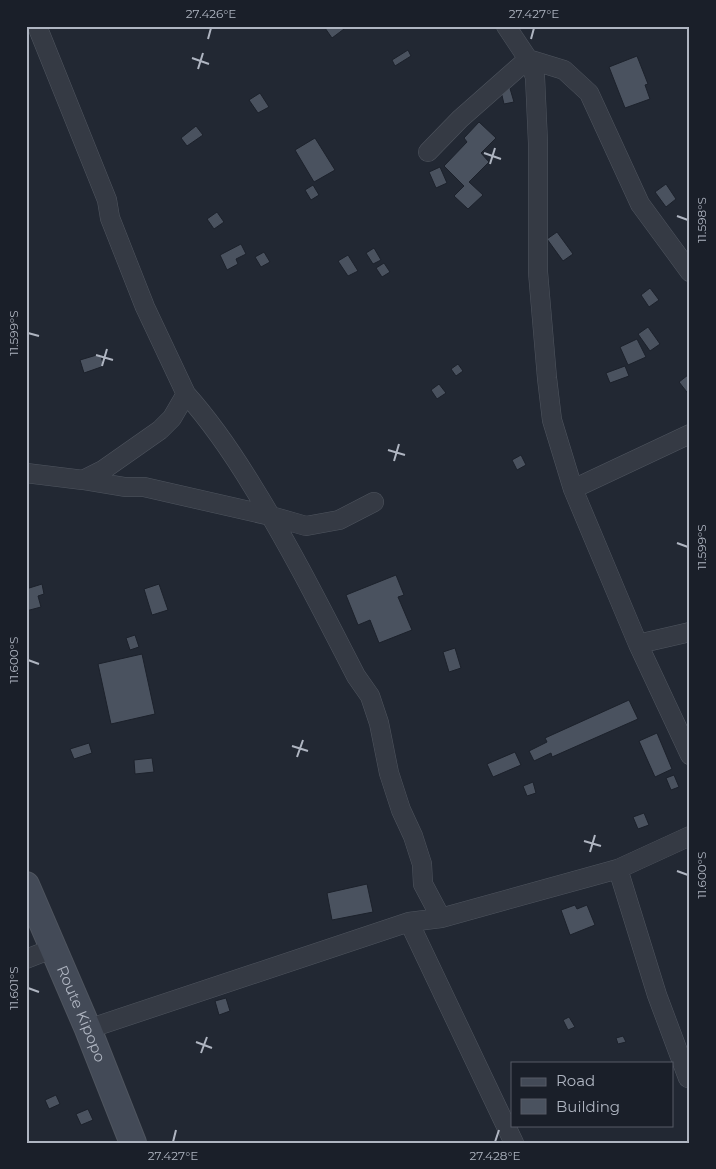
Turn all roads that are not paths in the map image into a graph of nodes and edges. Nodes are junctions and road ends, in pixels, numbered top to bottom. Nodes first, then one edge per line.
1 (37, 26) edge
2 (506, 26) edge
3 (528, 59) junction
4 (428, 152) dead end
5 (690, 272) edge
6 (186, 394) junction
7 (690, 434) edge
8 (26, 473) edge
9 (82, 480) junction
10 (573, 489) junction
11 (374, 502) dead end
12 (271, 516) junction
13 (690, 632) edge
14 (638, 644) junction
15 (690, 755) edge
16 (690, 836) edge
17 (618, 869) junction
18 (26, 885) edge
19 (441, 918) junction
20 (409, 922) junction
21 (54, 948) junction
22 (26, 959) edge
23 (88, 1029) junction
24 (688, 1078) dead end
25 (133, 1143) edge
26 (514, 1143) edge

1 - 6 street
2 - 3 street
3 - 4 street
3 - 5 street
3 - 10 street
6 - 9 street
6 - 12 street
7 - 10 street
8 - 9 street
9 - 12 street
10 - 14 street
11 - 12 street
12 - 19 street
13 - 14 street
14 - 15 street
16 - 17 street
17 - 19 street
17 - 24 street
18 - 21 main road, Route Kipopo
19 - 20 street
20 - 23 street
20 - 26 street
21 - 22 street
21 - 23 main road, Route Kipopo
23 - 25 main road, Route Kipopo

